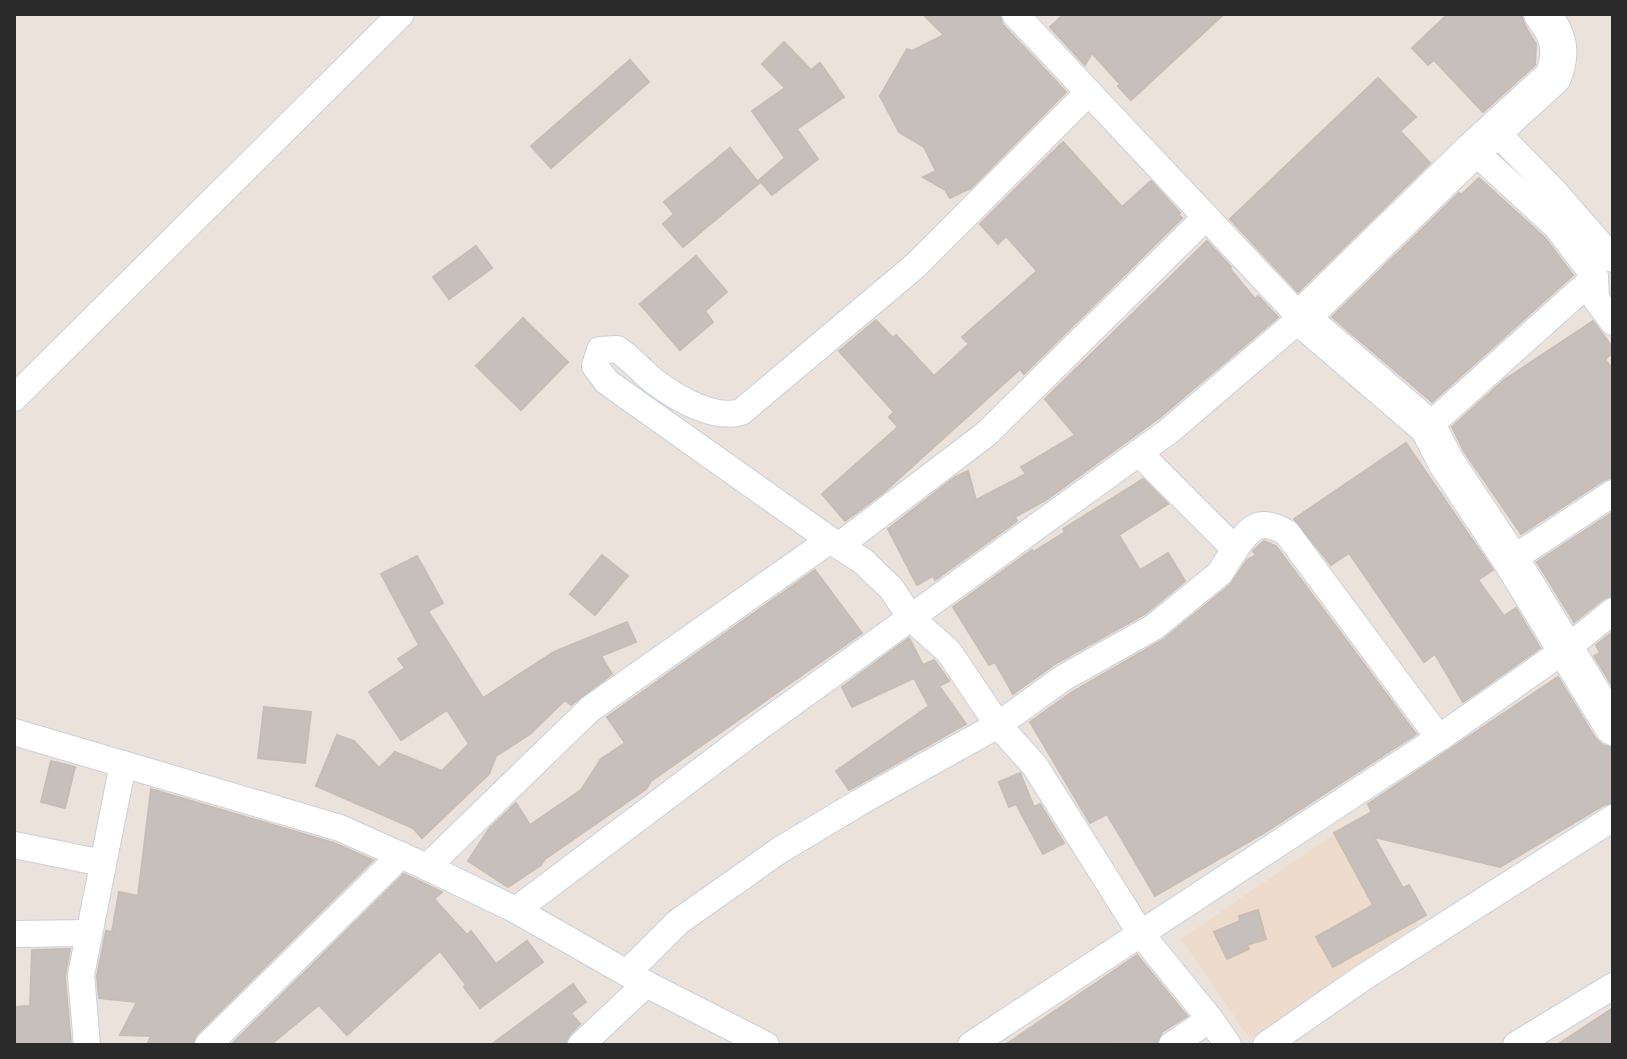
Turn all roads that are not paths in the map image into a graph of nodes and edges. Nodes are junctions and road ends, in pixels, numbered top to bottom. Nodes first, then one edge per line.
1 (401, 14) edge
2 (1015, 14) edge
3 (1542, 14) edge
4 (1089, 92) junction
5 (1484, 141) junction
6 (1206, 217) junction
7 (1604, 268) edge
8 (1301, 318) junction
9 (1613, 322) edge
10 (14, 398) edge
11 (1428, 427) junction
12 (1139, 453) junction
13 (1613, 493) edge
14 (835, 542) junction
15 (1235, 549) junction
16 (1511, 560) junction
17 (1613, 611) edge
18 (910, 617) junction
19 (1566, 649) junction
20 (998, 725) junction
21 (1613, 727) edge
22 (14, 732) edge
23 (1439, 738) junction
24 (123, 764) junction
25 (1613, 818) edge
26 (14, 845) edge
27 (401, 855) junction
28 (103, 863) junction
29 (427, 867) junction
30 (516, 910) junction
31 (89, 933) junction
32 (14, 934) edge
33 (1141, 934) junction
34 (636, 978) junction
35 (1613, 986) edge
36 (1210, 1019) junction
37 (87, 1045) edge
38 (208, 1045) edge
39 (581, 1045) edge
40 (766, 1045) edge
41 (971, 1045) edge
42 (1172, 1045) edge
43 (1228, 1045) edge
44 (1266, 1045) edge
45 (1516, 1045) edge

1 - 10 street
2 - 4 street
3 - 5 street
4 - 6 street
4 - 14 street
5 - 7 street
5 - 8 street
6 - 8 street
6 - 14 street
7 - 9 street
7 - 11 street
8 - 11 street
8 - 12 street
11 - 16 street
12 - 15 street
12 - 18 street
13 - 16 street
14 - 18 street
14 - 29 street
15 - 20 street
15 - 23 street
16 - 19 street
17 - 19 street
18 - 20 street
18 - 30 street
19 - 21 street
19 - 23 street
20 - 33 street
20 - 34 street
22 - 24 street
23 - 33 street
24 - 27 street
24 - 28 street
25 - 44 street
26 - 28 street
27 - 29 street
27 - 38 street
28 - 31 street
29 - 30 street
30 - 34 street
31 - 32 street
31 - 37 street
33 - 36 street
33 - 41 street
34 - 39 street
34 - 40 street
35 - 45 street
36 - 42 street
36 - 43 street

